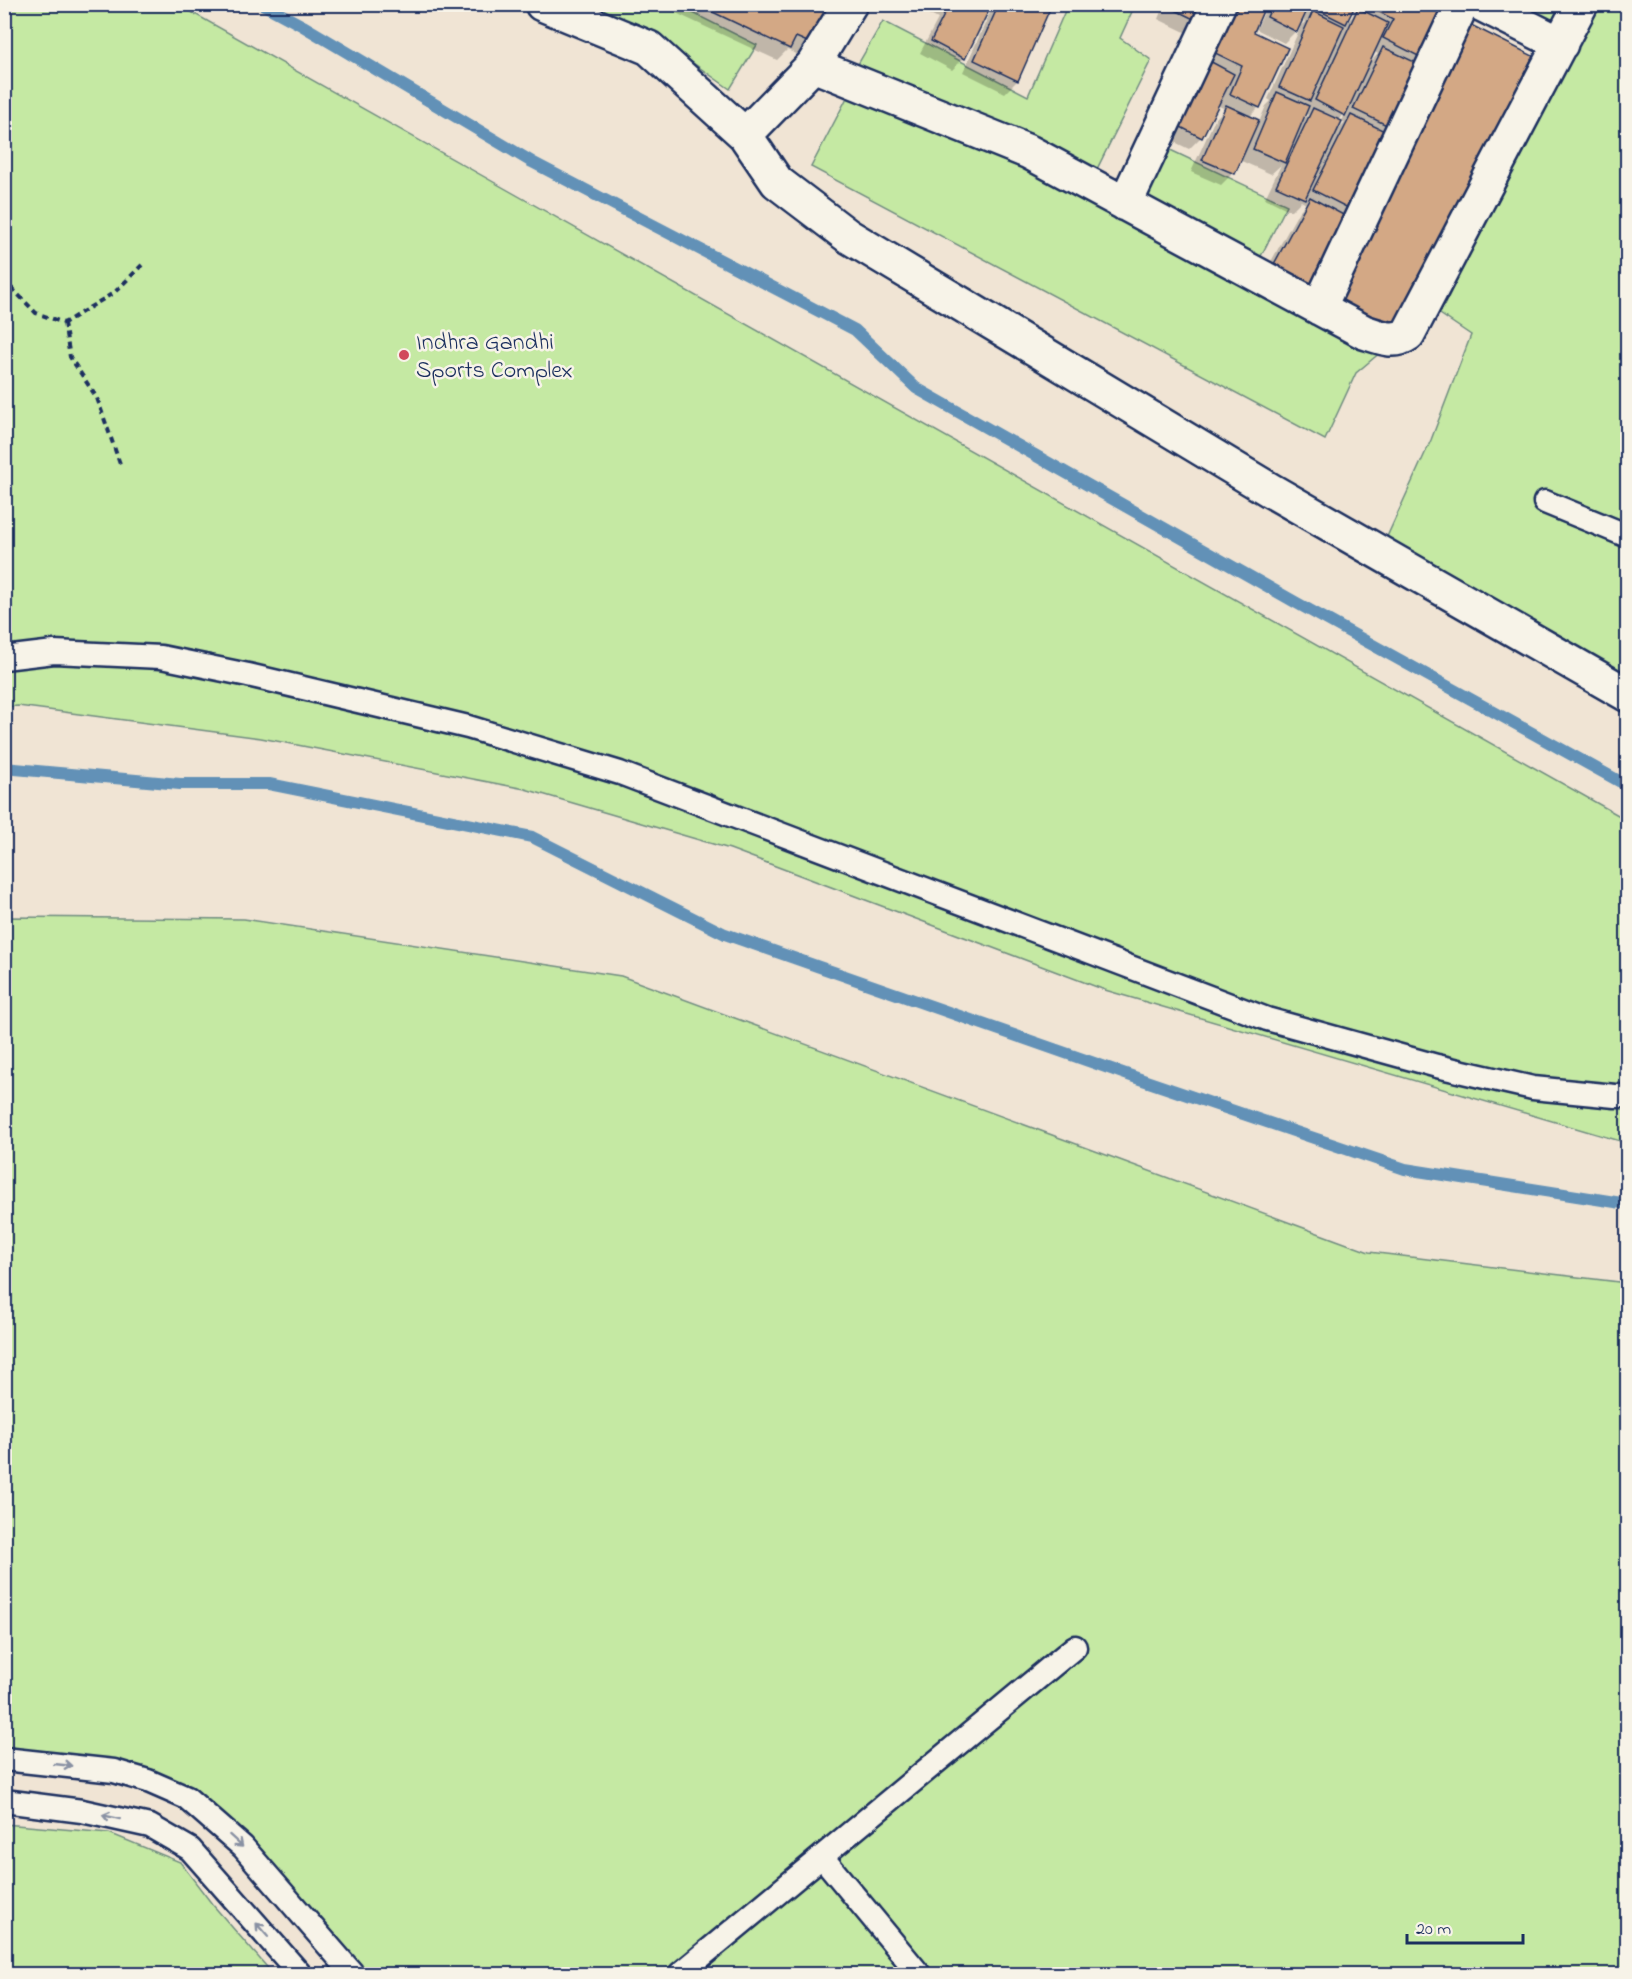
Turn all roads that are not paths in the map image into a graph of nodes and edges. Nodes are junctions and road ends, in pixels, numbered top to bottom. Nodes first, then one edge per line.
1 (542, 4) edge
2 (850, 4) edge
3 (1219, 4) edge
4 (1462, 4) edge
5 (1481, 4) edge
6 (1581, 4) edge
7 (1561, 44) junction
8 (813, 65) junction
9 (745, 135) junction
10 (1125, 204) junction
11 (1319, 308) junction
12 (1545, 502) dead end
13 (1628, 536) edge
14 (4, 658) edge
15 (1628, 695) edge
16 (1628, 1096) edge
17 (1074, 1647) dead end
18 (4, 1759) edge
19 (4, 1802) edge
20 (823, 1858) junction
21 (300, 1974) edge
22 (353, 1974) edge
23 (680, 1974) edge
24 (919, 1974) edge

1 - 9 street
2 - 8 street
3 - 10 street
4 - 11 street
5 - 7 street
6 - 7 street
7 - 11 street
8 - 9 street
8 - 10 street
9 - 15 street
10 - 11 street
12 - 13 lane
14 - 16 lane
17 - 20 lane
18 -> 22 lane
21 -> 19 lane
20 - 23 lane
20 - 24 lane

